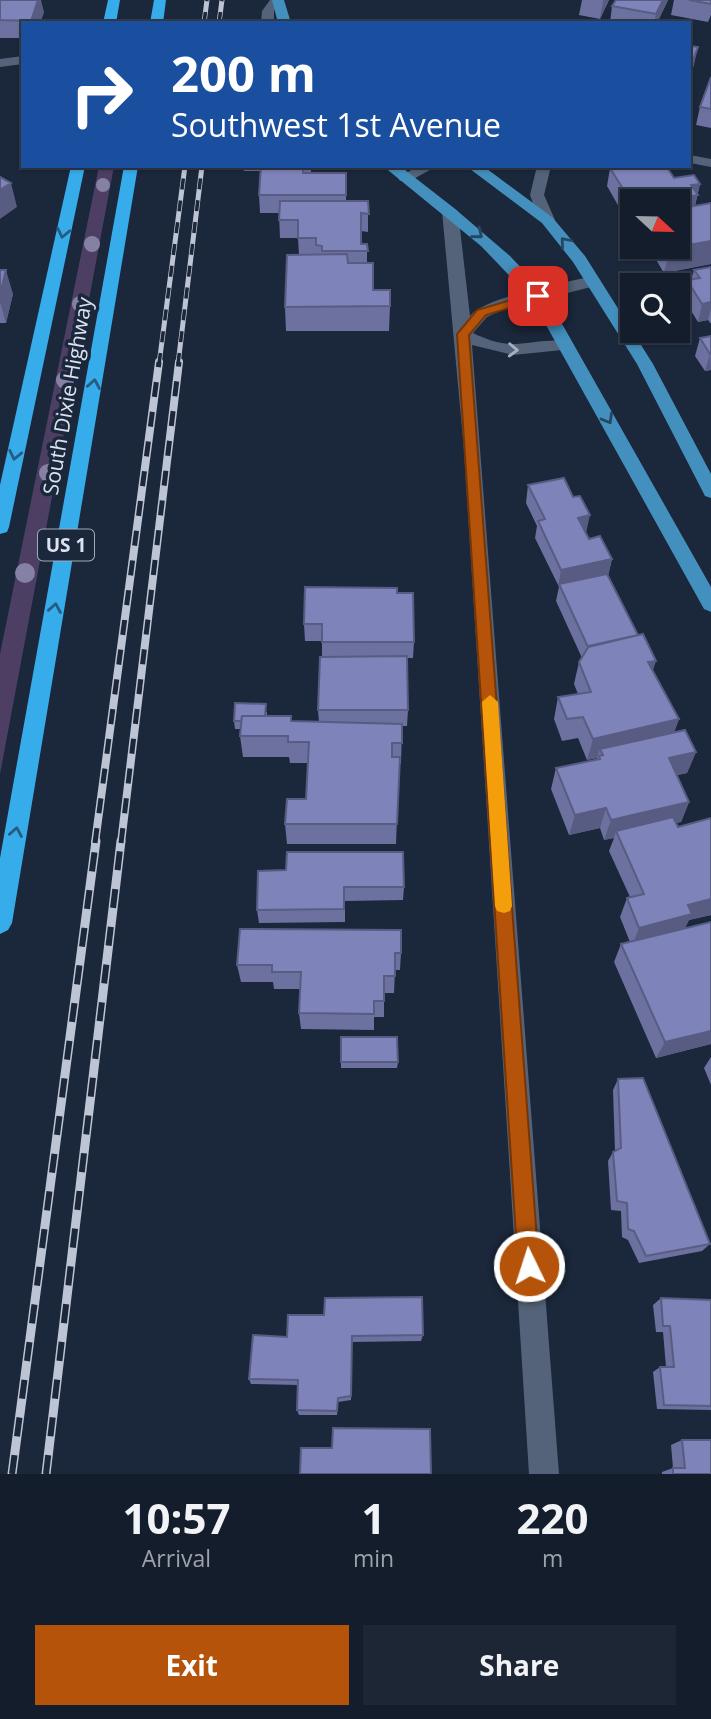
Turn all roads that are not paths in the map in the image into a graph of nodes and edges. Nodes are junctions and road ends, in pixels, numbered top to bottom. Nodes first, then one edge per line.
1 (114, 0) edge
2 (160, 0) edge
3 (277, 0) edge
4 (109, 21) edge
5 (156, 21) edge
6 (267, 21) edge
7 (284, 21) edge
8 (21, 60) edge
9 (0, 63) edge
10 (691, 159) edge
11 (711, 163) edge
12 (78, 168) edge
13 (131, 168) edge
14 (392, 168) edge
15 (426, 168) edge
16 (476, 168) edge
17 (544, 168) edge
18 (405, 178) junction
19 (450, 211) junction
20 (547, 220) junction
21 (593, 281) junction
22 (538, 296) junction
23 (463, 334) junction
24 (566, 345) junction
25 (711, 491) edge
26 (0, 527) edge
27 (711, 604) edge
28 (0, 923) edge
29 (544, 1474) edge

1 - 4 highway
2 - 5 highway
3 - 6 street
3 - 7 main road
8 - 9 street
10 - 11 street
12 -> 26 highway, South Dixie Highway
28 -> 13 highway, South Dixie Highway / US 1
14 - 18 main road
15 - 18 street
16 - 20 main road
17 - 20 street
18 - 19 main road
19 -> 22 main road
19 - 23 street
21 -> 20 main road
21 - 22 street
21 - 25 main road
22 - 23 street
22 - 24 main road
23 -> 24 street
23 - 29 street
24 -> 27 main road

